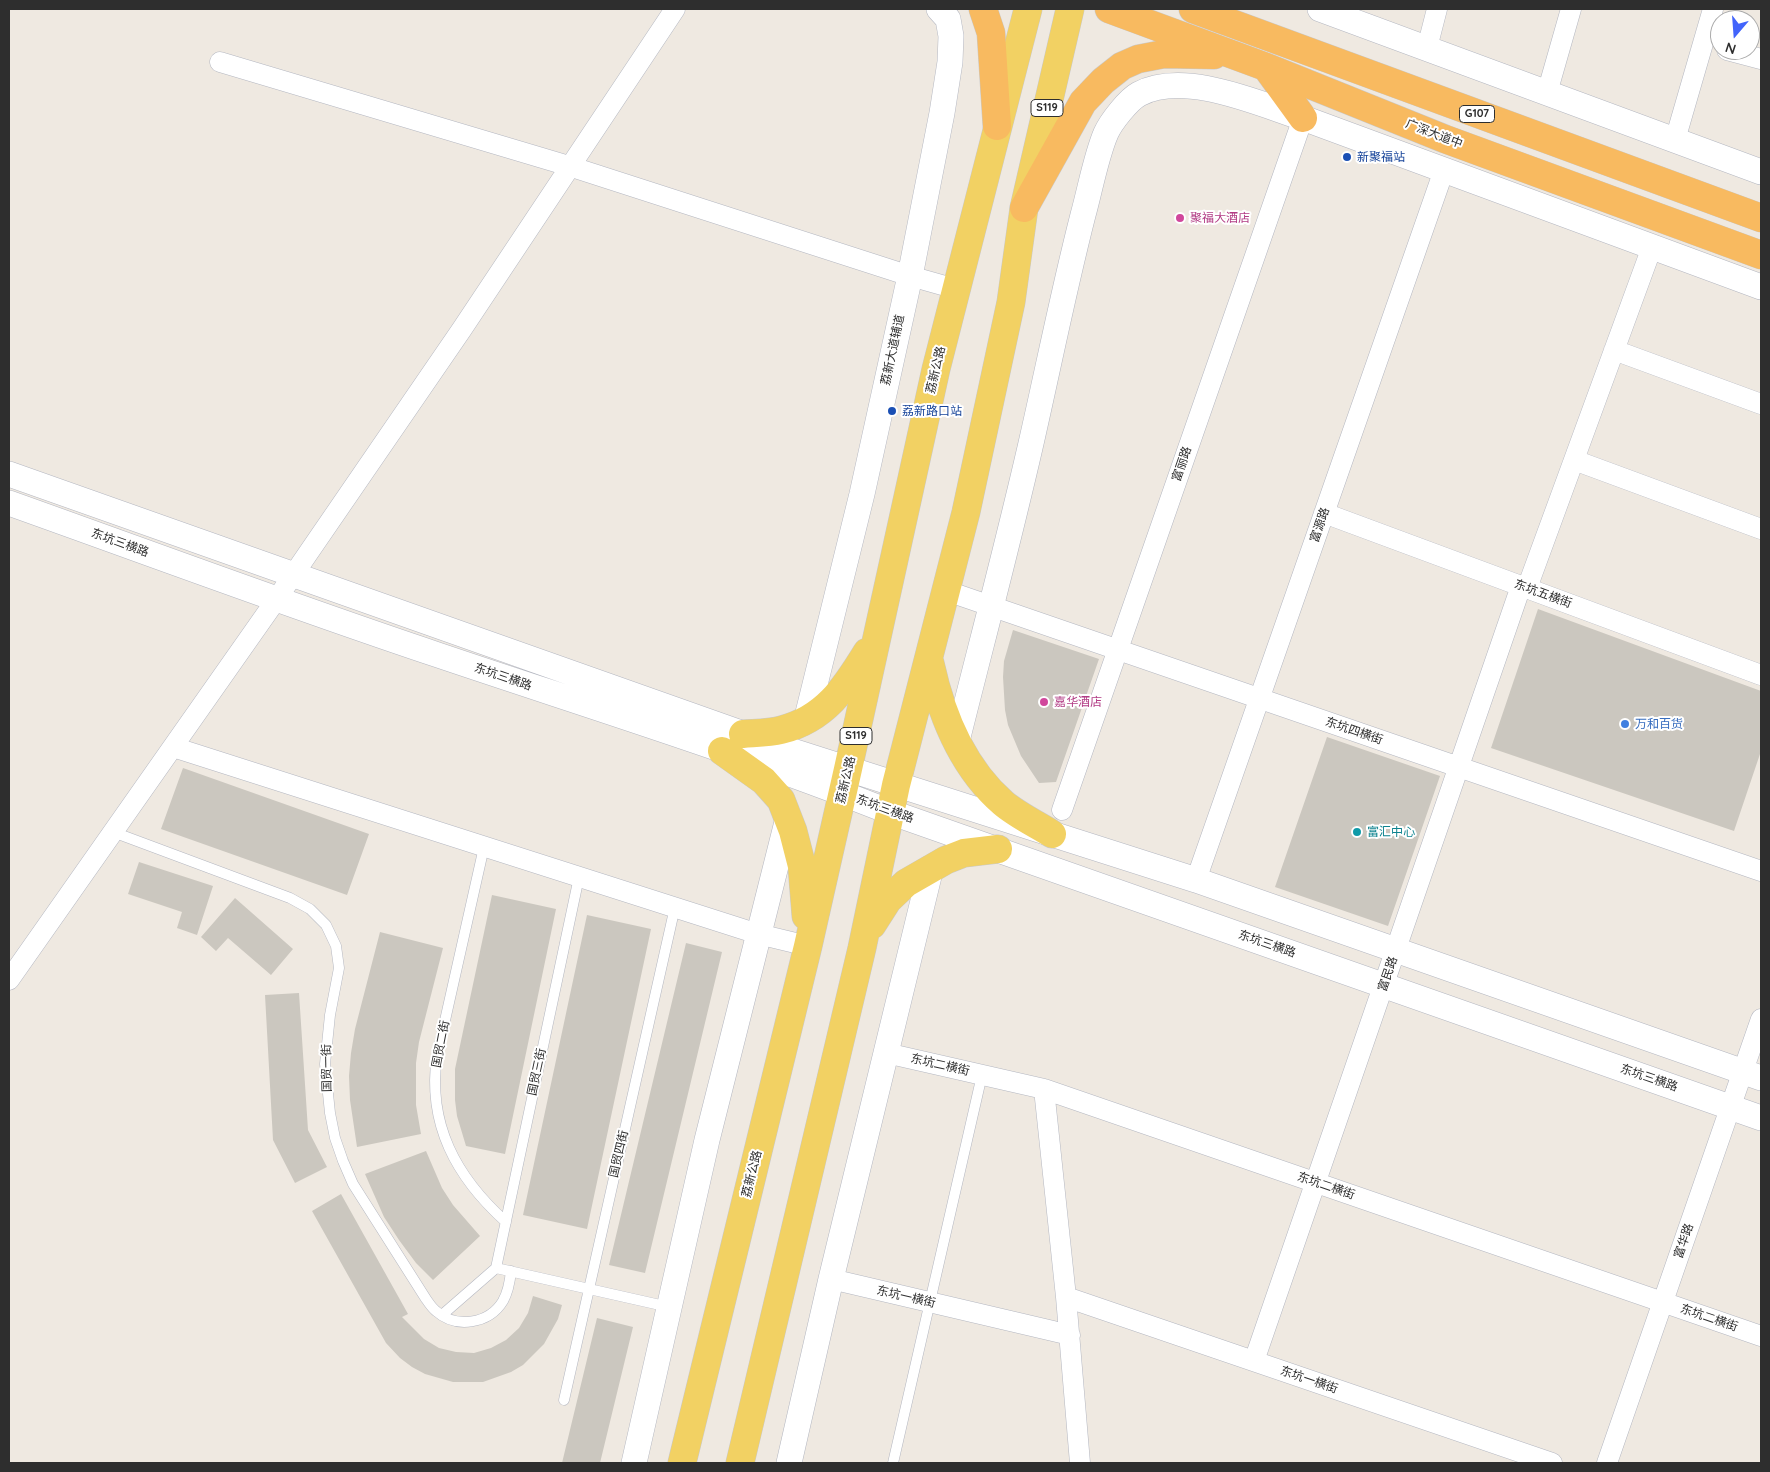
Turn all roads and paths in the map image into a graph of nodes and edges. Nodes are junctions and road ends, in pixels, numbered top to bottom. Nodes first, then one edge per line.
1 (675, 9) edge
2 (939, 9) edge
3 (983, 9) edge
4 (1028, 9) edge
5 (1070, 9) edge
6 (1109, 9) edge
7 (1193, 9) edge
8 (1320, 9) edge
9 (1437, 9) edge
10 (1571, 9) edge
11 (1427, 48) junction
12 (1710, 49) edge
13 (1235, 56) junction
14 (220, 62) dead end
15 (1266, 67) junction
16 (1547, 93) junction
17 (1303, 118) junction
18 (997, 126) junction
19 (1675, 140) junction
20 (569, 166) junction
21 (1444, 170) junction
22 (1761, 172) edge
23 (1024, 208) junction
24 (1761, 218) edge
25 (1652, 247) junction
26 (1761, 255) edge
27 (910, 276) junction
28 (1761, 287) edge
29 (956, 289) junction
30 (1614, 350) junction
31 (1761, 404) edge
32 (1574, 460) junction
33 (9, 474) edge
34 (9, 504) edge
35 (1324, 513) junction
36 (1761, 529) edge
37 (292, 574) junction
38 (1524, 587) junction
39 (947, 591) junction
40 (276, 600) junction
41 (990, 606) junction
42 (878, 633) junction
43 (1118, 650) junction
44 (929, 660) junction
45 (1761, 675) edge
46 (1259, 698) junction
47 (806, 721) junction
48 (743, 734) junction
49 (957, 741) junction
50 (173, 747) junction
51 (722, 751) junction
52 (1459, 767) junction
53 (846, 781) junction
54 (896, 785) junction
55 (1062, 810) dead end
56 (890, 812) junction
57 (788, 818) junction
58 (114, 832) junction
59 (1052, 834) junction
60 (484, 847) junction
61 (998, 849) junction
62 (932, 868) junction
63 (1761, 871) edge
64 (579, 877) junction
65 (1196, 880) junction
66 (674, 907) junction
67 (758, 934) junction
68 (864, 939) junction
69 (808, 946) junction
70 (1396, 950) junction
71 (9, 980) edge
72 (1384, 985) junction
73 (1761, 1019) edge
74 (886, 1053) junction
75 (982, 1075) junction
76 (1752, 1075) edge
77 (1044, 1089) junction
78 (1731, 1107) junction
79 (1761, 1118) edge
80 (1316, 1182) junction
81 (506, 1222) junction
82 (496, 1268) junction
83 (511, 1271) junction
84 (831, 1279) junction
85 (589, 1289) junction
86 (1066, 1297) junction
87 (930, 1302) junction
88 (1663, 1302) junction
89 (670, 1307) junction
90 (442, 1315) junction
91 (1070, 1335) junction
92 (1761, 1336) edge
93 (1254, 1361) junction
94 (564, 1400) dead end
95 (634, 1463) edge
96 (682, 1463) edge
97 (740, 1463) edge
98 (790, 1463) edge
99 (893, 1463) edge
100 (1080, 1463) edge
101 (1552, 1463) edge
102 (1607, 1463) edge

1 - 20 street
2 - 27 street, 荔新大道辅道
3 - 18 highway
4 - 18 main road, 荔新公路 / S119
5 - 23 main road, S119
6 - 13 highway, 广深大道中
7 - 24 highway, G107
8 - 11 street
9 - 11 street
10 - 16 street
11 - 16 street
12 - 19 street
13 - 15 highway, 广深大道中
13 - 23 highway
14 - 20 street
15 - 17 highway
15 - 26 highway, 广深大道中
16 - 19 street
17 - 21 street
17 - 41 street
17 - 43 street, 富丽路
18 - 29 main road, 荔新公路 / S119
19 - 22 street
20 - 27 street
20 - 37 street
21 - 25 street
21 - 35 street, 富源路
23 - 39 main road, S119
25 - 28 street
25 - 30 street, 富民路
27 - 29 street
27 - 47 street, 荔新大道辅道
29 - 42 main road, 荔新公路 / S119
30 - 31 street
30 - 32 street, 富民路
32 - 36 street
32 - 38 street, 富民路
33 - 37 street, 东坑三横路
34 - 40 street, 东坑三横路
35 - 38 street, 东坑五横街
35 - 46 street, 富源路
37 - 40 street
37 - 48 street, 东坑三横路
38 - 45 street, 东坑五横街
38 - 52 street, 富民路
39 - 41 street, 东坑四横街
39 - 44 main road, S119
40 - 50 street
40 - 51 street, 东坑三横路
41 - 43 street, 东坑四横街
41 - 49 street
42 - 47 main road
42 - 53 main road, 荔新公路 / S119
43 - 46 street, 东坑四横街
43 - 55 street, 富丽路
44 - 49 main road
44 - 54 main road, S119
46 - 52 street, 东坑四横街
46 - 65 street, 富源路
47 - 48 main road
48 - 53 street, 东坑三横路
49 - 59 main road
50 - 58 street
50 - 60 street
51 - 53 street, 东坑三横路
51 - 57 main road
52 - 63 street, 东坑四横街
52 - 70 street, 富民路
53 - 54 street, 东坑三横路
53 - 56 street, 东坑三横路
53 - 69 main road, 荔新公路 / S119
54 - 56 main road, S119
54 - 59 street, 东坑三横路
56 - 61 street, 东坑三横路
56 - 68 main road, S119
57 - 67 street
57 - 69 main road
58 - 71 street
58 - 90 lane, 国贸一街
59 - 65 street, 东坑三横路
60 - 64 street
60 - 81 lane, 国贸二街
61 - 62 main road
61 - 72 street, 东坑三横路
62 - 68 main road
62 - 74 street
64 - 66 street
64 - 81 lane, 国贸三街
65 - 70 street, 东坑三横路
66 - 67 street
66 - 85 lane, 国贸四街
67 - 69 street
67 - 89 street
68 - 97 main road, S119
69 - 96 main road, 荔新公路 / S119
70 - 72 street, 富民路
70 - 76 street, 东坑三横路
72 - 78 street, 东坑三横路
72 - 80 street, 富民路
73 - 76 street, 富华路
74 - 75 street, 东坑二横街
74 - 84 street
75 - 77 street, 东坑二横街
75 - 87 lane
76 - 78 street, 富华路
77 - 80 street, 东坑二横街
77 - 86 street
78 - 79 street, 东坑三横路
78 - 88 street, 富华路
80 - 88 street, 东坑二横街
80 - 93 street, 富民路
81 - 82 lane, 国贸三街
82 - 83 lane
82 - 90 lane
83 - 85 lane
83 - 90 lane
84 - 87 street, 东坑一横街
84 - 98 street
85 - 89 lane
85 - 94 lane, 国贸四街
86 - 91 street
86 - 93 street, 东坑一横街
87 - 91 street, 东坑一横街
87 - 99 lane
88 - 92 street, 东坑二横街
88 - 102 street, 富华路
89 - 95 street
91 - 100 street
93 - 101 street, 东坑一横街

